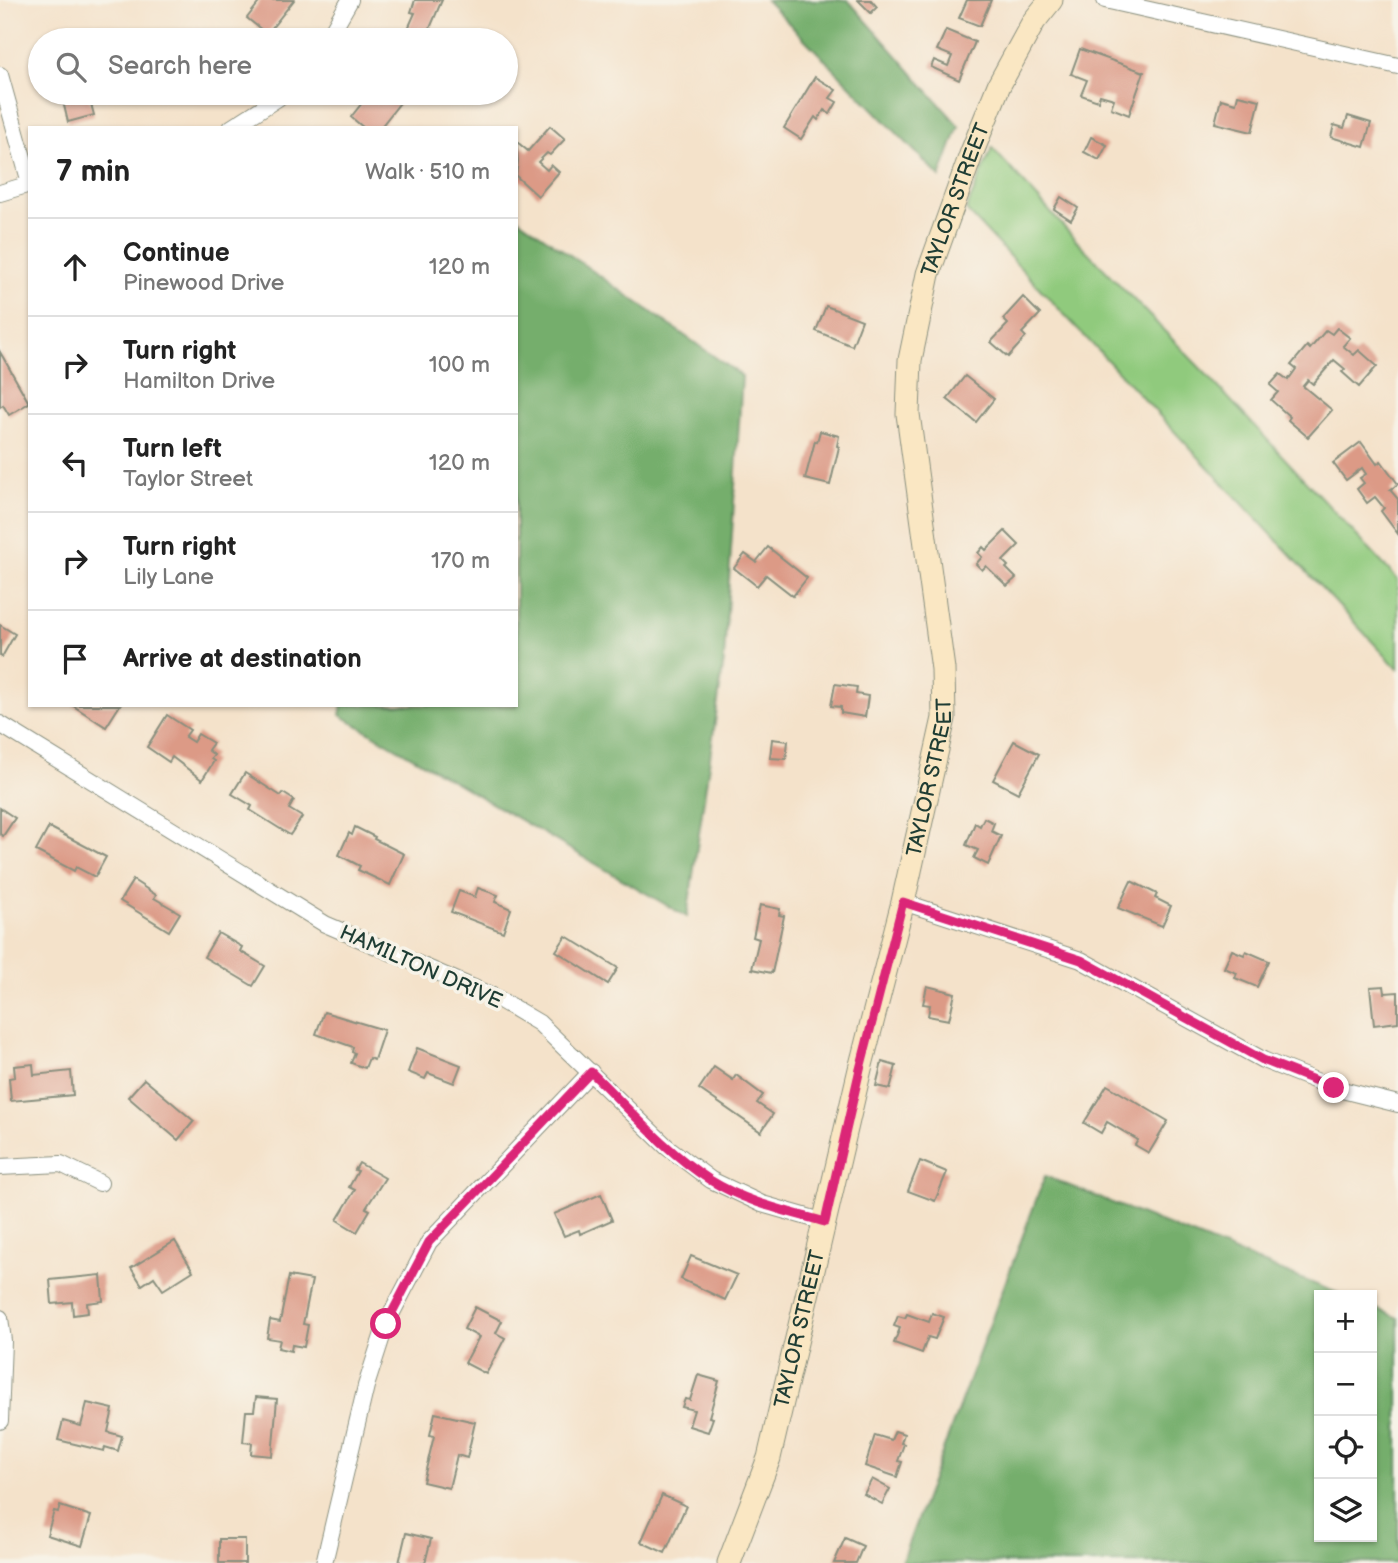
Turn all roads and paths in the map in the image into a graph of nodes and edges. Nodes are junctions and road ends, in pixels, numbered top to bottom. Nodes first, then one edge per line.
1 (350, 0) edge
2 (1051, 0) edge
3 (1105, 0) edge
4 (334, 28) edge
5 (1398, 66) edge
6 (0, 75) edge
7 (267, 105) edge
8 (234, 126) edge
9 (28, 176) edge
10 (28, 184) edge
11 (0, 192) edge
12 (0, 724) edge
13 (903, 902) junction
14 (591, 1072) junction
15 (1398, 1104) edge
16 (0, 1167) edge
17 (100, 1183) dead end
18 (825, 1222) junction
19 (0, 1318) edge
20 (0, 1421) edge
21 (324, 1563) edge
22 (729, 1563) edge

1 - 4 street
2 - 13 street, TAYLOR STREET
3 - 5 street
6 - 9 street
7 - 8 street
10 - 11 street
12 - 14 street, HAMILTON DRIVE
13 - 15 street
13 - 18 street, TAYLOR STREET
14 - 18 street, HAMILTON DRIVE
14 - 21 street
16 - 17 street
18 - 22 street, TAYLOR STREET
19 - 20 street

